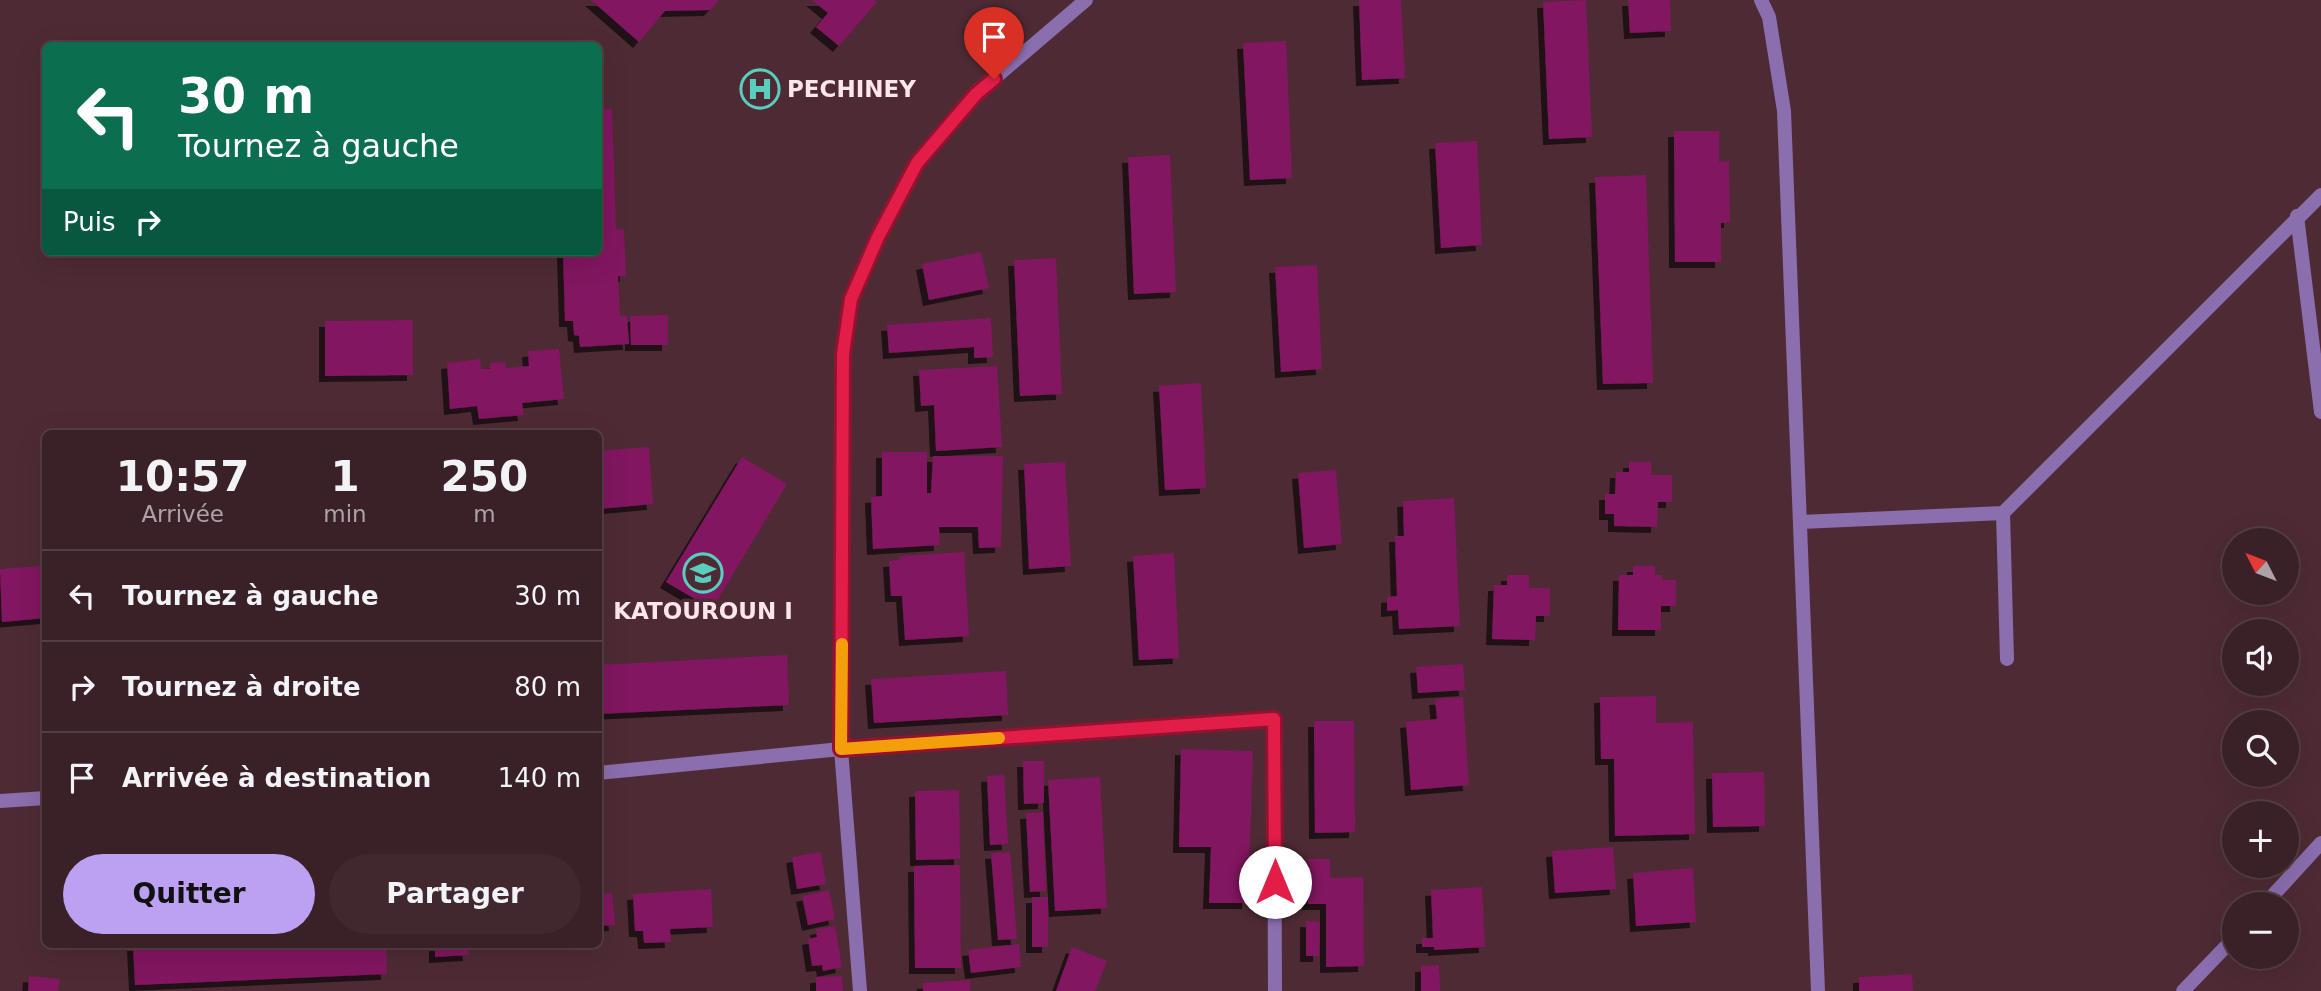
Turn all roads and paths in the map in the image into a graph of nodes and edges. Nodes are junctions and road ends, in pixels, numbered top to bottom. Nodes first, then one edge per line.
1 (1086, 0) edge
2 (1761, 0) edge
3 (2321, 195) edge
4 (2297, 216) junction
5 (2321, 412) edge
6 (2003, 513) junction
7 (1801, 522) junction
8 (2007, 659) dead end
9 (841, 749) junction
10 (602, 773) edge
11 (42, 798) edge
12 (0, 801) edge
13 (2321, 843) edge
14 (2276, 892) edge
15 (2222, 950) edge
16 (860, 991) edge
17 (1275, 991) edge
18 (1818, 991) edge
19 (2183, 991) edge

1 - 9 street
2 - 7 street
3 - 4 street
4 - 5 street
4 - 6 street
6 - 7 street
6 - 8 street
7 - 18 street
9 - 10 street
9 - 16 street
9 - 17 street
11 - 12 street
13 - 14 street
15 - 19 street

